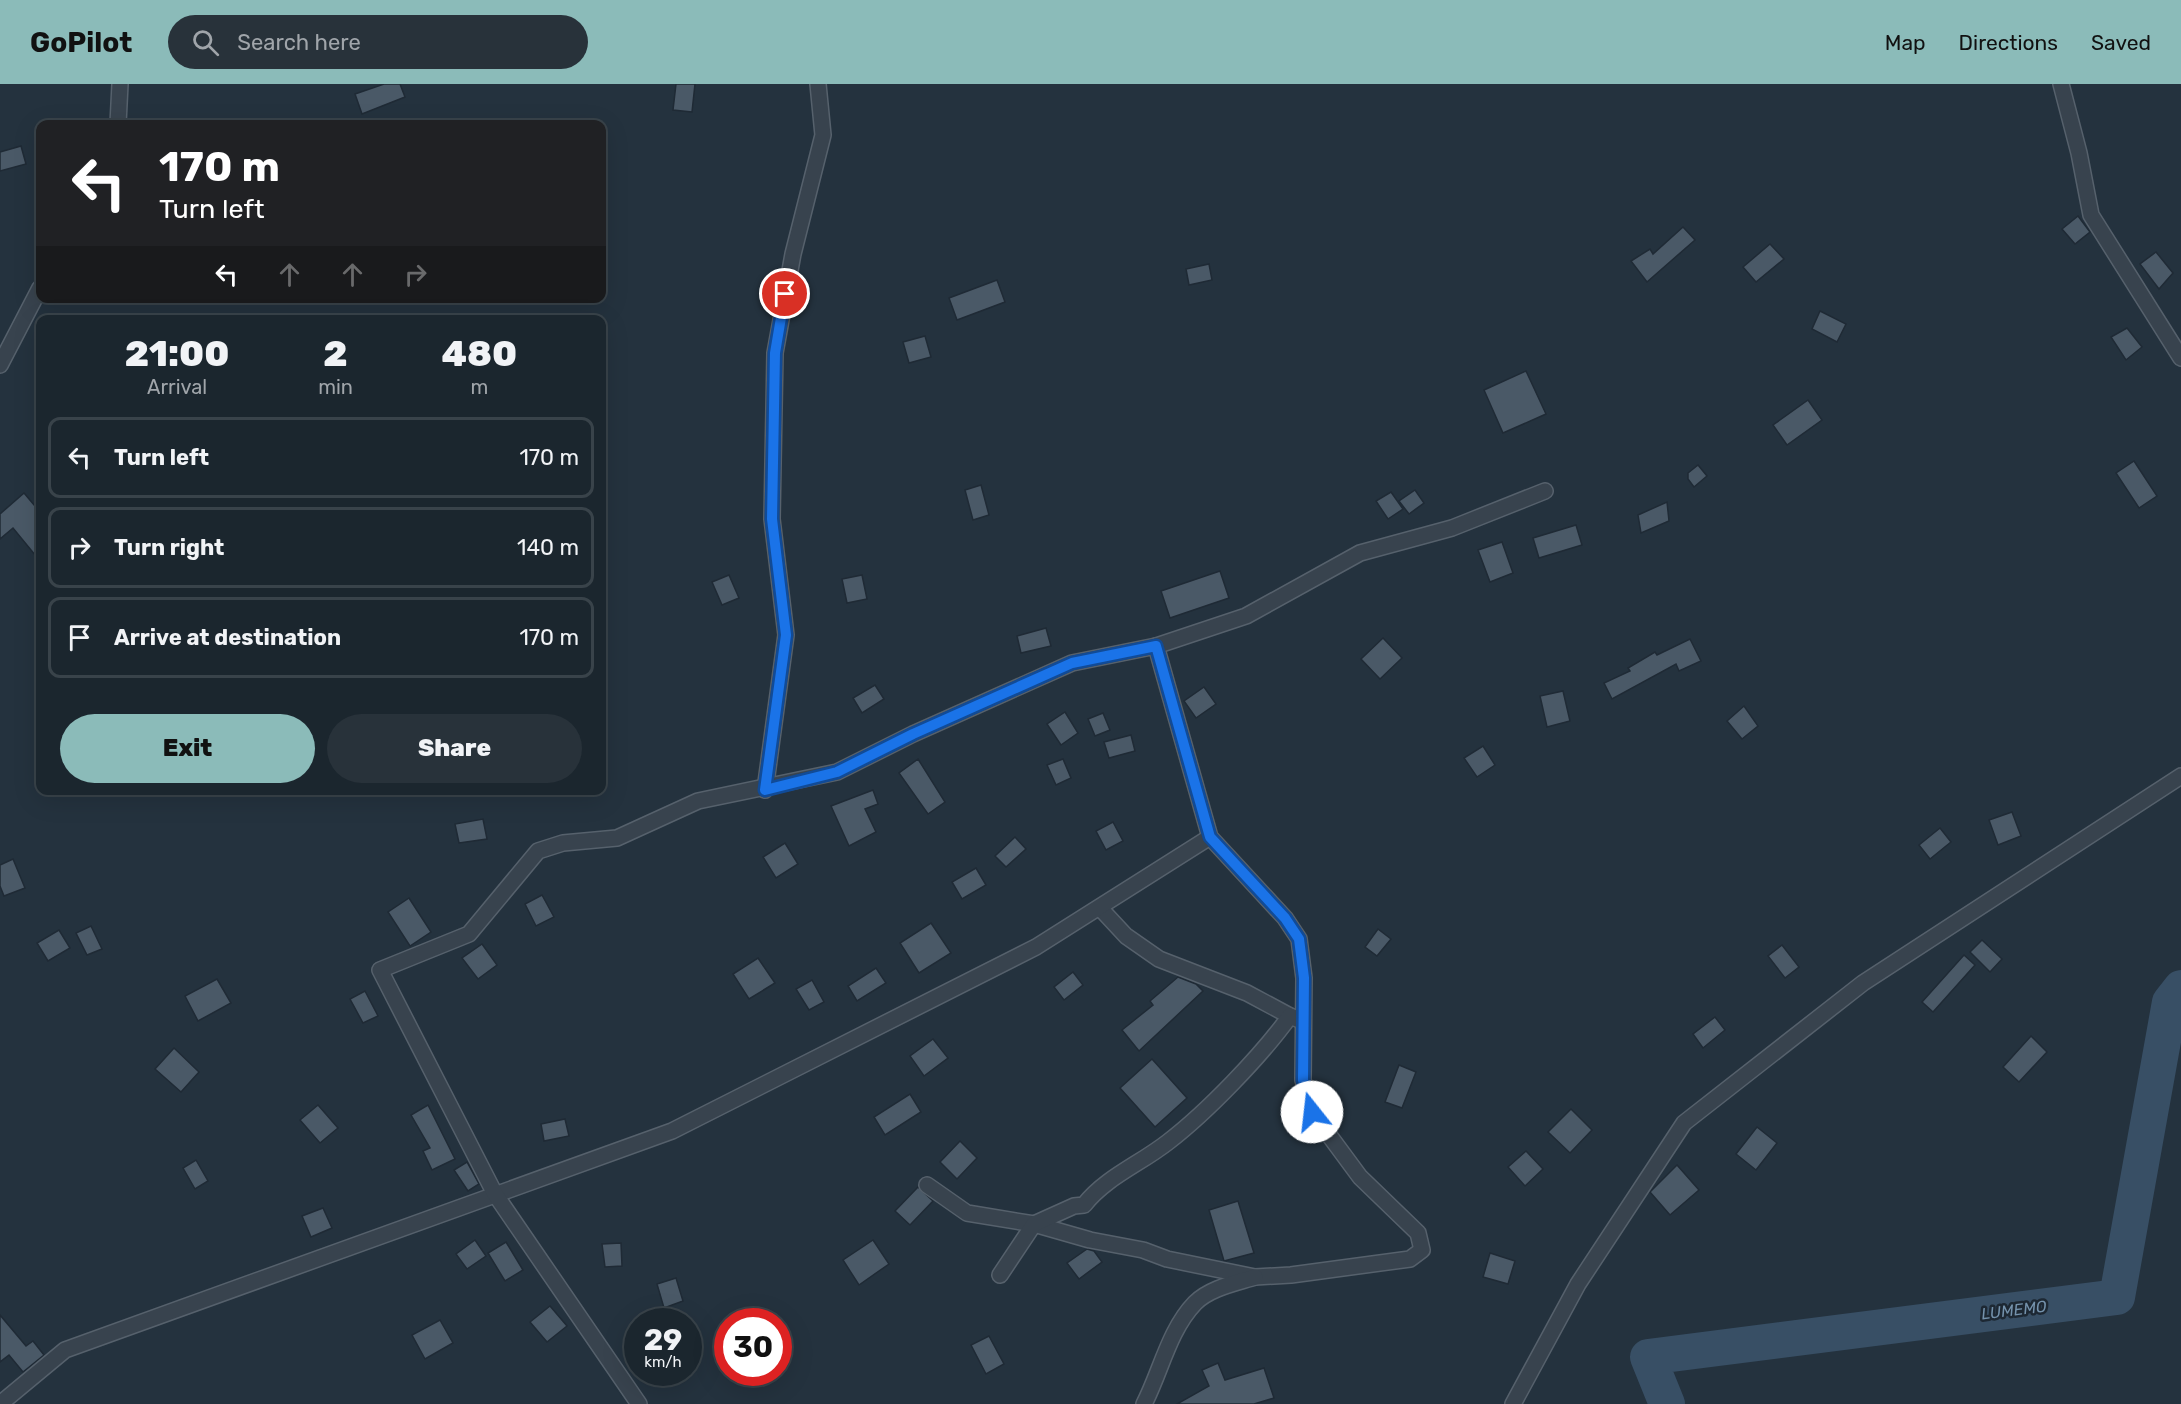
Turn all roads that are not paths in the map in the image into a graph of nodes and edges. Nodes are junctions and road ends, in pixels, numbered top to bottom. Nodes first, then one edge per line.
1 (120, 84) edge
2 (818, 84) edge
3 (2061, 84) edge
4 (118, 120) edge
5 (36, 296) edge
6 (2181, 358) edge
7 (0, 365) edge
8 (1545, 491) dead end
9 (1156, 646) junction
10 (2181, 776) edge
11 (765, 790) junction
12 (1210, 837) junction
13 (1100, 908) junction
14 (1296, 1018) junction
15 (927, 1185) dead end
16 (495, 1194) junction
17 (1034, 1224) junction
18 (1000, 1275) dead end
19 (1255, 1277) junction
20 (0, 1404) edge
21 (639, 1404) edge
22 (1144, 1404) edge
23 (1513, 1404) edge

1 - 4 street
2 - 11 street
3 - 6 street
5 - 7 street
8 - 9 street
9 - 11 street
9 - 12 street
10 - 23 street
11 - 16 street
12 - 13 street
12 - 14 street
13 - 14 street
13 - 16 street
14 - 17 street
14 - 19 street
15 - 17 street
16 - 20 street
16 - 21 street
17 - 18 street
17 - 19 street
19 - 22 street

